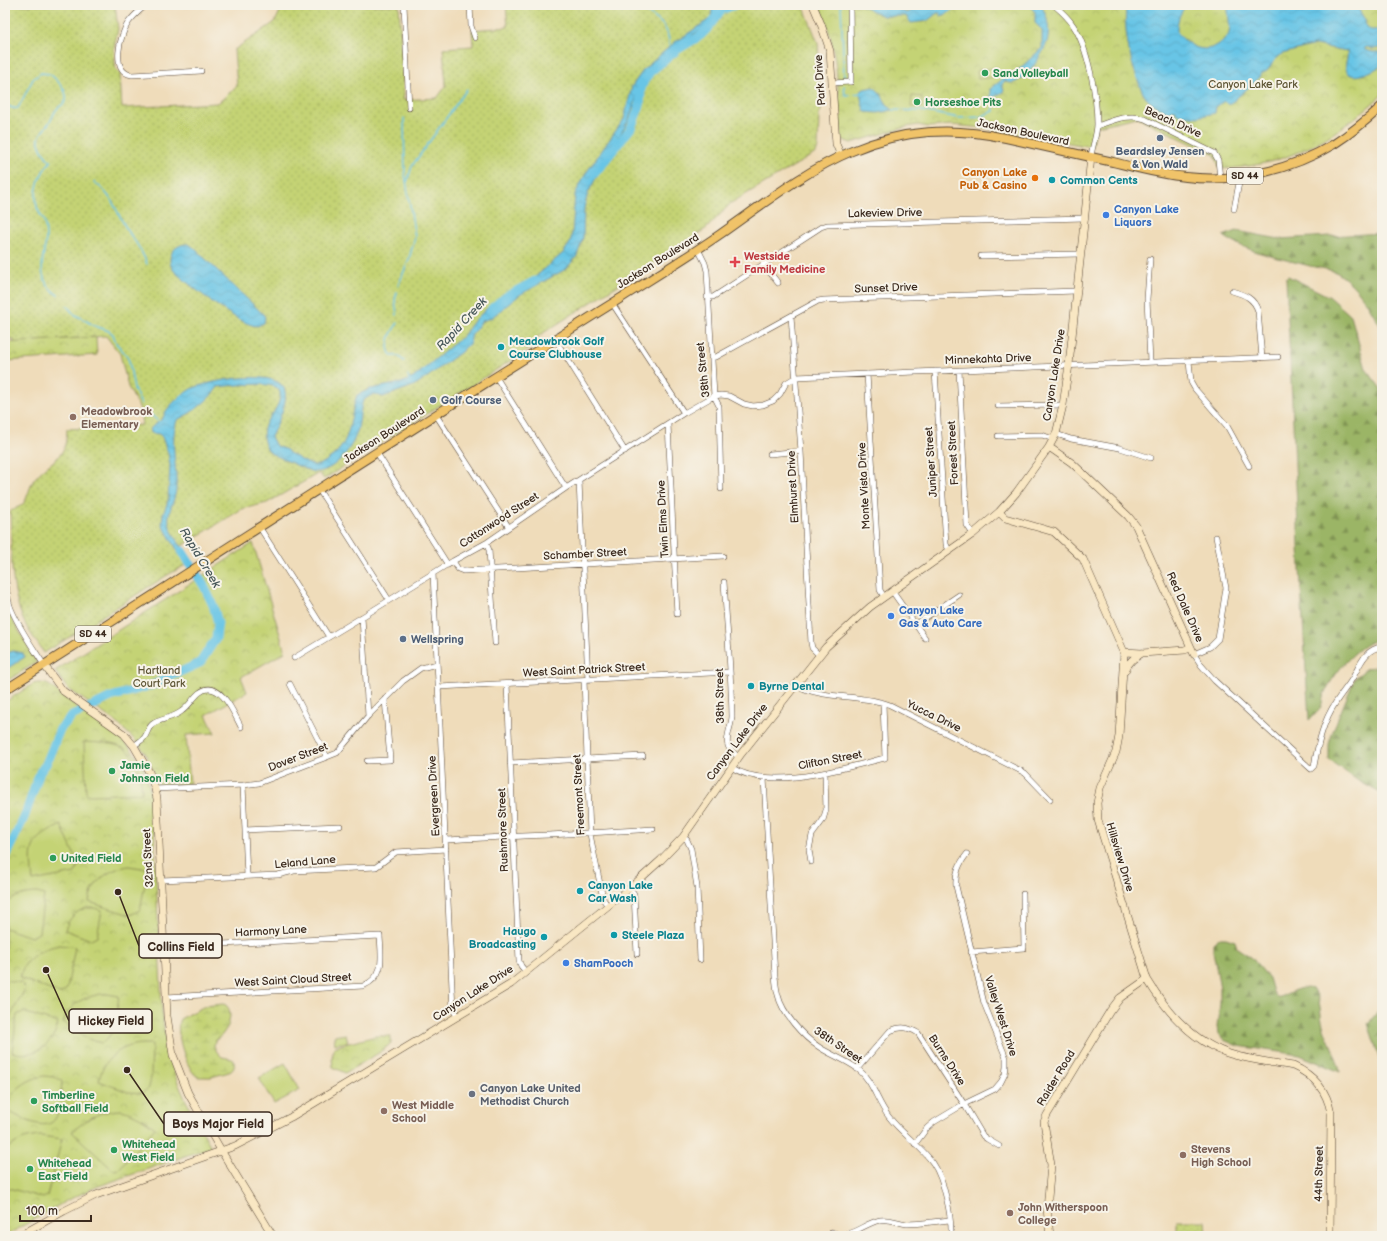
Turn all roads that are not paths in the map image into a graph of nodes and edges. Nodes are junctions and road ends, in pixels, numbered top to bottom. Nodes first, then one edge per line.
1 (146, 5) edge
2 (404, 5) edge
3 (470, 5) edge
4 (813, 5) edge
5 (850, 5) edge
6 (1054, 5) edge
7 (475, 38) dead end
8 (201, 71) dead end
9 (832, 83) junction
10 (1382, 106) edge
11 (409, 108) dead end
12 (1097, 126) junction
13 (841, 156) junction
14 (1091, 157) junction
15 (1239, 177) junction
16 (1220, 178) junction
17 (1234, 209) dead end
18 (1084, 218) junction
19 (698, 249) junction
20 (1080, 254) junction
21 (981, 256) dead end
22 (1150, 259) dead end
23 (764, 264) junction
24 (778, 283) dead end
25 (1076, 291) junction
26 (1232, 291) dead end
27 (707, 297) junction
28 (612, 303) junction
29 (791, 316) junction
30 (555, 339) junction
31 (711, 357) junction
32 (1278, 357) dead end
33 (1262, 358) junction
34 (1189, 361) junction
35 (1150, 362) junction
36 (1069, 365) junction
37 (958, 370) junction
38 (935, 371) junction
39 (867, 374) junction
40 (796, 376) junction
41 (496, 377) junction
42 (714, 396) junction
43 (1063, 405) junction
44 (998, 406) dead end
45 (684, 413) junction
46 (436, 415) junction
47 (668, 424) junction
48 (998, 436) dead end
49 (1055, 436) junction
50 (1050, 447) junction
51 (625, 451) junction
52 (801, 451) junction
53 (377, 453) junction
54 (770, 454) dead end
55 (1151, 458) dead end
56 (1249, 466) dead end
57 (579, 481) junction
58 (566, 488) junction
59 (721, 489) dead end
60 (319, 490) junction
61 (999, 512) junction
62 (508, 526) junction
63 (260, 528) junction
64 (973, 534) junction
65 (1216, 537) dead end
66 (486, 543) junction
67 (949, 550) junction
68 (723, 556) dead end
69 (5, 557) edge
70 (675, 559) junction
71 (453, 561) junction
72 (582, 564) junction
73 (448, 565) junction
74 (5, 569) edge
75 (490, 569) junction
76 (433, 573) junction
77 (724, 582) dead end
78 (892, 591) junction
79 (959, 595) dead end
80 (884, 596) junction
81 (389, 600) junction
82 (10, 606) junction
83 (5, 610) edge
84 (677, 614) dead end
85 (362, 618) junction
86 (916, 624) junction
87 (330, 637) junction
88 (925, 638) dead end
89 (495, 643) dead end
90 (1191, 647) junction
91 (1382, 647) edge
92 (1124, 652) junction
93 (1142, 653) junction
94 (1194, 654) junction
95 (818, 655) junction
96 (294, 658) dead end
97 (437, 664) junction
98 (44, 665) junction
99 (730, 672) junction
100 (586, 680) junction
101 (1122, 680) junction
102 (290, 684) dead end
103 (506, 684) junction
104 (795, 684) junction
105 (439, 687) junction
106 (5, 690) edge
107 (385, 699) junction
108 (884, 703) junction
109 (368, 716) junction
110 (241, 726) dead end
111 (134, 746) junction
112 (643, 756) dead end
113 (327, 757) junction
114 (739, 757) junction
115 (587, 758) junction
116 (367, 761) dead end
117 (510, 763) junction
118 (731, 767) junction
119 (825, 773) junction
120 (764, 778) junction
121 (243, 786) junction
122 (156, 789) junction
123 (1050, 799) dead end
124 (340, 826) dead end
125 (653, 829) dead end
126 (245, 830) junction
127 (590, 834) junction
128 (512, 836) junction
129 (683, 837) junction
130 (446, 840) junction
131 (446, 849) junction
132 (967, 854) dead end
133 (811, 862) dead end
134 (247, 876) junction
135 (161, 880) junction
136 (630, 888) junction
137 (1023, 894) dead end
138 (608, 906) junction
139 (380, 936) joint
140 (164, 947) junction
141 (971, 952) junction
142 (637, 954) dead end
143 (700, 960) dead end
144 (526, 972) junction
145 (1147, 979) junction
146 (166, 997) junction
147 (458, 1017) junction
148 (857, 1069) junction
149 (964, 1104) junction
150 (1331, 1113) joint
151 (915, 1144) junction
152 (999, 1146) dead end
153 (222, 1152) junction
154 (950, 1220) junction
155 (832, 1232) dead end
156 (19, 1236) edge
157 (273, 1236) edge
158 (951, 1236) edge
159 (1050, 1236) edge
160 (1330, 1236) edge

1 - 8 street
2 - 11 street
3 - 7 street
4 - 9 street, Park Drive
5 - 9 street
6 - 12 street, Canyon Lake Drive
9 - 13 street, Park Drive
10 - 15 main road, Jackson Boulevard / SD 44
12 - 14 street, Canyon Lake Drive
12 - 16 street, Beach Drive
13 - 14 main road, Jackson Boulevard / SD 44
13 - 19 main road, Jackson Boulevard / SD 44
14 - 16 main road, Jackson Boulevard / SD 44
14 - 18 street, Canyon Lake Drive
15 - 16 main road, Jackson Boulevard / SD 44
15 - 17 street
18 - 20 street, Canyon Lake Drive
18 - 23 street, Lakeview Drive
19 - 27 street, 38th Street
19 - 28 main road, Jackson Boulevard / SD 44
20 - 21 street
20 - 25 street, Canyon Lake Drive
22 - 35 street
23 - 24 street
23 - 27 street, Lakeview Drive
25 - 29 street, Sunset Drive
25 - 36 street, Canyon Lake Drive
26 - 33 street
27 - 31 street, 38th Street
28 - 30 main road, Jackson Boulevard / SD 44
28 - 45 street
29 - 31 street, Sunset Drive
29 - 40 street, Elmhurst Drive
30 - 41 main road, Jackson Boulevard / SD 44
30 - 51 street
31 - 42 street, 38th Street
32 - 33 street, Minnekahta Drive
33 - 34 street, Minnekahta Drive
34 - 35 street, Minnekahta Drive
34 - 56 street
35 - 36 street, Minnekahta Drive
36 - 37 street, Minnekahta Drive
36 - 43 street, Canyon Lake Drive
37 - 38 street, Minnekahta Drive
37 - 64 street, Forest Street
38 - 39 street, Minnekahta Drive
38 - 67 street, Juniper Street
39 - 40 street, Minnekahta Drive
39 - 80 street, Monte Vista Drive
40 - 42 street
40 - 52 street, Elmhurst Drive
41 - 46 main road, Jackson Boulevard / SD 44
41 - 58 street
42 - 45 street, Cottonwood Street
42 - 59 street, 38th Street
43 - 44 street
43 - 49 street, Canyon Lake Drive
45 - 47 street, Cottonwood Street
46 - 53 main road, Jackson Boulevard / SD 44
46 - 62 street
47 - 51 street, Cottonwood Street
47 - 70 street, Twin Elms Drive
48 - 49 street
49 - 50 street, Canyon Lake Drive
49 - 55 street
50 - 61 street, Canyon Lake Drive
50 - 90 street, Red Dale Drive
51 - 57 street, Cottonwood Street
52 - 54 street
52 - 95 street, Elmhurst Drive
53 - 60 main road, Jackson Boulevard / SD 44
53 - 73 street
57 - 58 street, Cottonwood Street
57 - 72 street, Freemont Street
58 - 62 street, Cottonwood Street
60 - 63 main road, Jackson Boulevard / SD 44
60 - 81 street
61 - 64 street, Canyon Lake Drive
61 - 92 street, Hillsview Drive
62 - 66 street, Cottonwood Street
63 - 87 street
63 - 98 main road, Jackson Boulevard / SD 44
64 - 67 street, Canyon Lake Drive
65 - 94 street
66 - 71 street, Cottonwood Street
66 - 75 street
67 - 78 street, Canyon Lake Drive
68 - 70 street, Schamber Street
69 - 74 street, 32nd Street
70 - 72 street, Schamber Street
70 - 84 street, Twin Elms Drive
71 - 73 street, Cottonwood Street
71 - 75 street, Schamber Street
72 - 75 street, Schamber Street
72 - 100 street, Freemont Street
73 - 76 street, Cottonwood Street
74 - 82 street, 32nd Street
75 - 89 street
76 - 81 street, Cottonwood Street
76 - 97 street, Evergreen Drive
77 - 99 street, 38th Street
78 - 80 street, Canyon Lake Drive
78 - 86 street
79 - 86 street
80 - 95 street, Canyon Lake Drive
81 - 85 street, Cottonwood Street
82 - 83 street
82 - 98 street, 32nd Street
85 - 87 street, Cottonwood Street
85 - 109 street
86 - 88 street
87 - 96 street, Cottonwood Street
90 - 93 street
90 - 94 street, Red Dale Drive
91 - 94 street, Red Dale Drive
92 - 93 street
92 - 101 street, Hillsview Drive
93 - 101 street
95 - 104 street, Canyon Lake Drive
97 - 105 street, Evergreen Drive
97 - 107 street, Dover Street
98 - 106 main road, Jackson Boulevard / SD 44
98 - 111 street, 32nd Street
99 - 100 street, West Saint Patrick Street
99 - 114 street, 38th Street
100 - 103 street, West Saint Patrick Street
100 - 115 street, Freemont Street
101 - 145 street, Hillsview Drive
102 - 113 street
103 - 105 street, West Saint Patrick Street
103 - 117 street, Rushmore Street
104 - 108 street, Yucca Drive
104 - 114 street, Canyon Lake Drive
105 - 130 street, Evergreen Drive
107 - 109 street, Dover Street
107 - 116 street
108 - 119 street, Clifton Street
108 - 123 street, Yucca Drive
109 - 113 street, Dover Street
110 - 111 street
111 - 122 street, 32nd Street
112 - 115 street
113 - 121 street, Dover Street
114 - 118 street, Canyon Lake Drive
115 - 117 street
115 - 127 street, Freemont Street
117 - 128 street, Rushmore Street
118 - 120 street, Clifton Street
118 - 129 street, Canyon Lake Drive
119 - 120 street, Clifton Street
119 - 133 street
120 - 148 street, 38th Street
121 - 122 street, Dover Street
121 - 126 street
122 - 135 street, 32nd Street
124 - 126 street
125 - 127 street
126 - 134 street
127 - 128 street
127 - 138 street, Freemont Street
128 - 130 street
128 - 144 street, Rushmore Street
129 - 136 street, Canyon Lake Drive
129 - 143 street
130 - 131 street, Evergreen Drive
131 - 134 street, Leland Lane
131 - 147 street, Evergreen Drive
132 - 141 street, Valley West Drive
134 - 135 street, Leland Lane
135 - 140 street, 32nd Street
136 - 138 street, Canyon Lake Drive
136 - 142 street
137 - 141 street
138 - 144 street, Canyon Lake Drive
139 - 140 street, Harmony Lane
139 - 146 street, West Saint Cloud Street
140 - 146 street, 32nd Street
141 - 149 street, Valley West Drive
144 - 147 street, Canyon Lake Drive
145 - 150 street, Hillsview Drive
145 - 159 street, Raider Road
146 - 153 street, 32nd Street
147 - 153 street, Canyon Lake Drive
148 - 149 street, Burns Drive
148 - 151 street, 38th Street
149 - 151 street, Valley West Drive
149 - 152 street, Burns Drive
150 - 160 street, 44th Street
151 - 154 street, 38th Street
153 - 156 street, Canyon Lake Drive
153 - 157 street, 32nd Street
154 - 155 street
154 - 158 street, 38th Street

